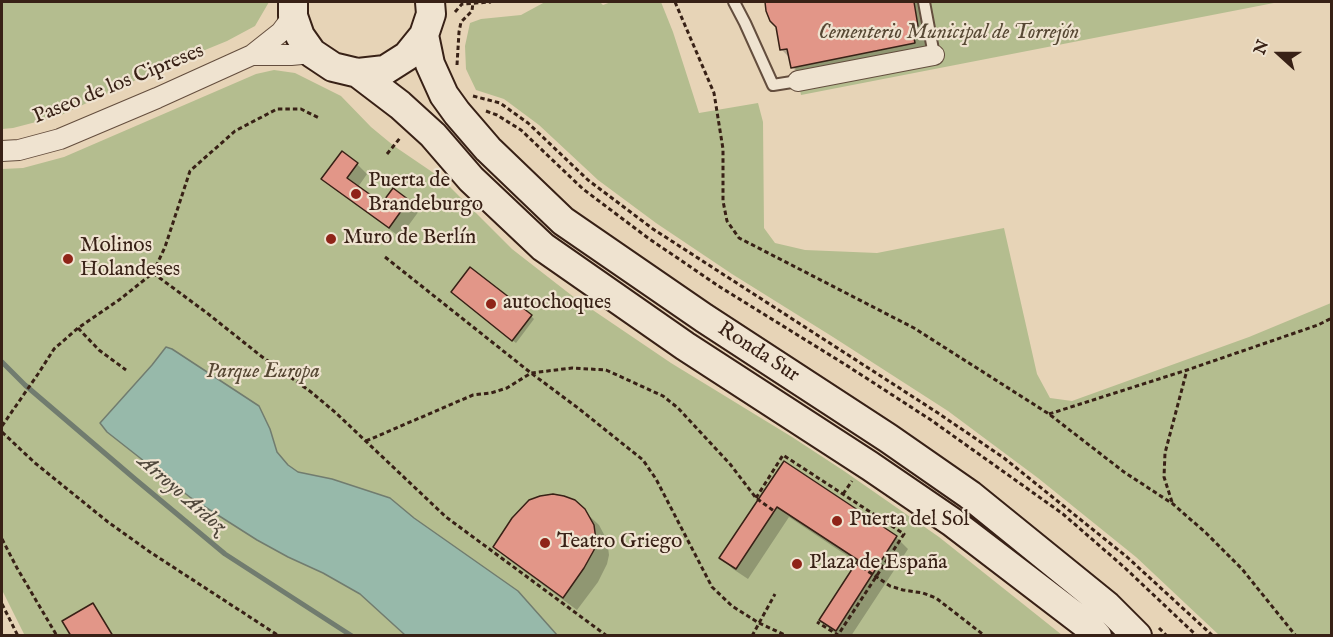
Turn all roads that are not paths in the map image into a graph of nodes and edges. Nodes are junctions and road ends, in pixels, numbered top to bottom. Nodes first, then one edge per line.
1 (734, 2) edge
2 (924, 2) edge
3 (442, 7) edge
4 (293, 9) edge
5 (424, 35) junction
6 (312, 52) junction
7 (934, 55) joint
8 (252, 56) junction
9 (358, 74) junction
10 (798, 81) joint
11 (2, 151) edge
12 (1148, 632) edge
13 (1097, 636) edge

1 - 10 lane
2 - 7 lane
3 - 5 main road, Ronda Sur
4 - 6 main road, Ronda Sur
4 - 8 street, Paseo de los Cipreses
5 - 9 main road, Ronda Sur
5 - 12 main road, Ronda Sur
6 - 8 street, Paseo de los Cipreses
6 - 9 main road, Ronda Sur
7 - 10 street
8 - 11 street, Paseo de los Cipreses
9 - 13 main road, Ronda Sur

